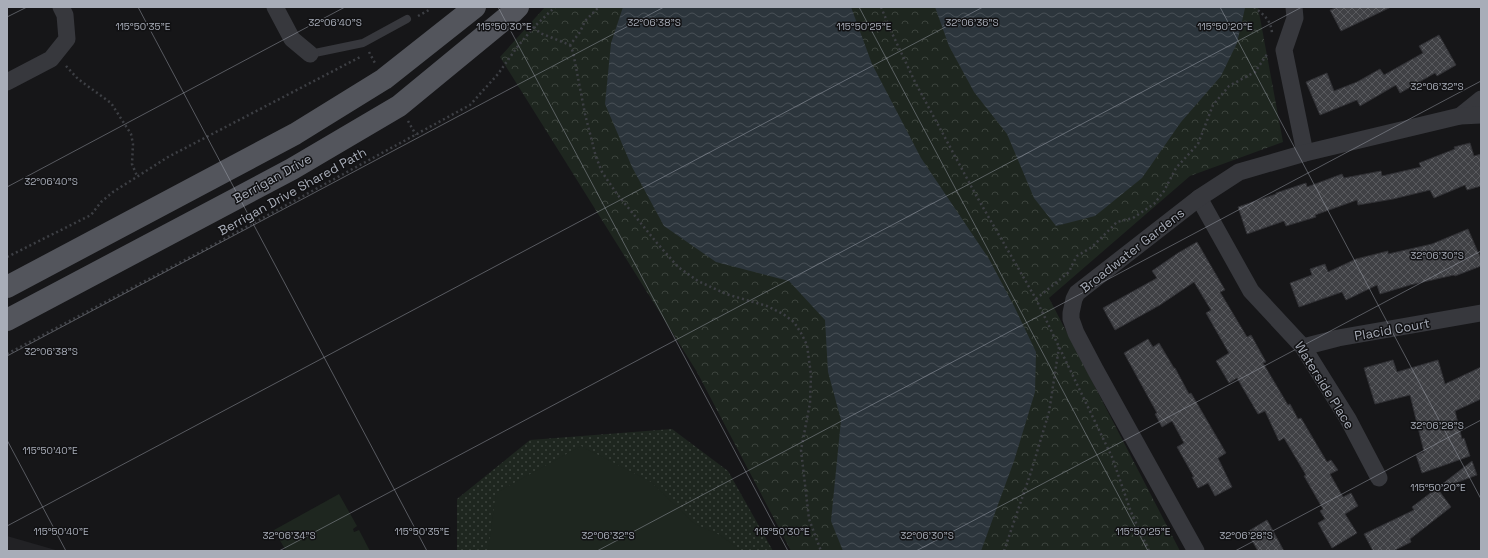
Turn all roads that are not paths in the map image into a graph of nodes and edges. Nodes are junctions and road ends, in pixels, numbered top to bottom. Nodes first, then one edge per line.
1 (61, 7) edge
2 (275, 7) edge
3 (475, 7) edge
4 (518, 7) edge
5 (1294, 7) edge
6 (407, 19) dead end
7 (310, 54) joint
8 (7, 82) edge
9 (1481, 99) edge
10 (1481, 115) edge
11 (1460, 116) junction
12 (1305, 153) junction
13 (1199, 198) junction
14 (7, 287) edge
15 (1481, 313) edge
16 (7, 320) edge
17 (1303, 347) junction
18 (1379, 478) dead end
19 (1196, 551) edge

1 - 8 street
2 - 7 street
3 - 14 main road, Berrigan Drive
4 - 16 main road, Berrigan Drive
5 - 12 street
6 - 7 lane
9 - 11 street, Broadwater Gardens
10 - 11 street, Broadwater Gardens
11 - 12 street, Broadwater Gardens
12 - 13 street, Broadwater Gardens
13 - 17 street, Waterside Place
13 - 19 street, Broadwater Gardens
15 - 17 street, Placid Court
17 - 18 street, Waterside Place

